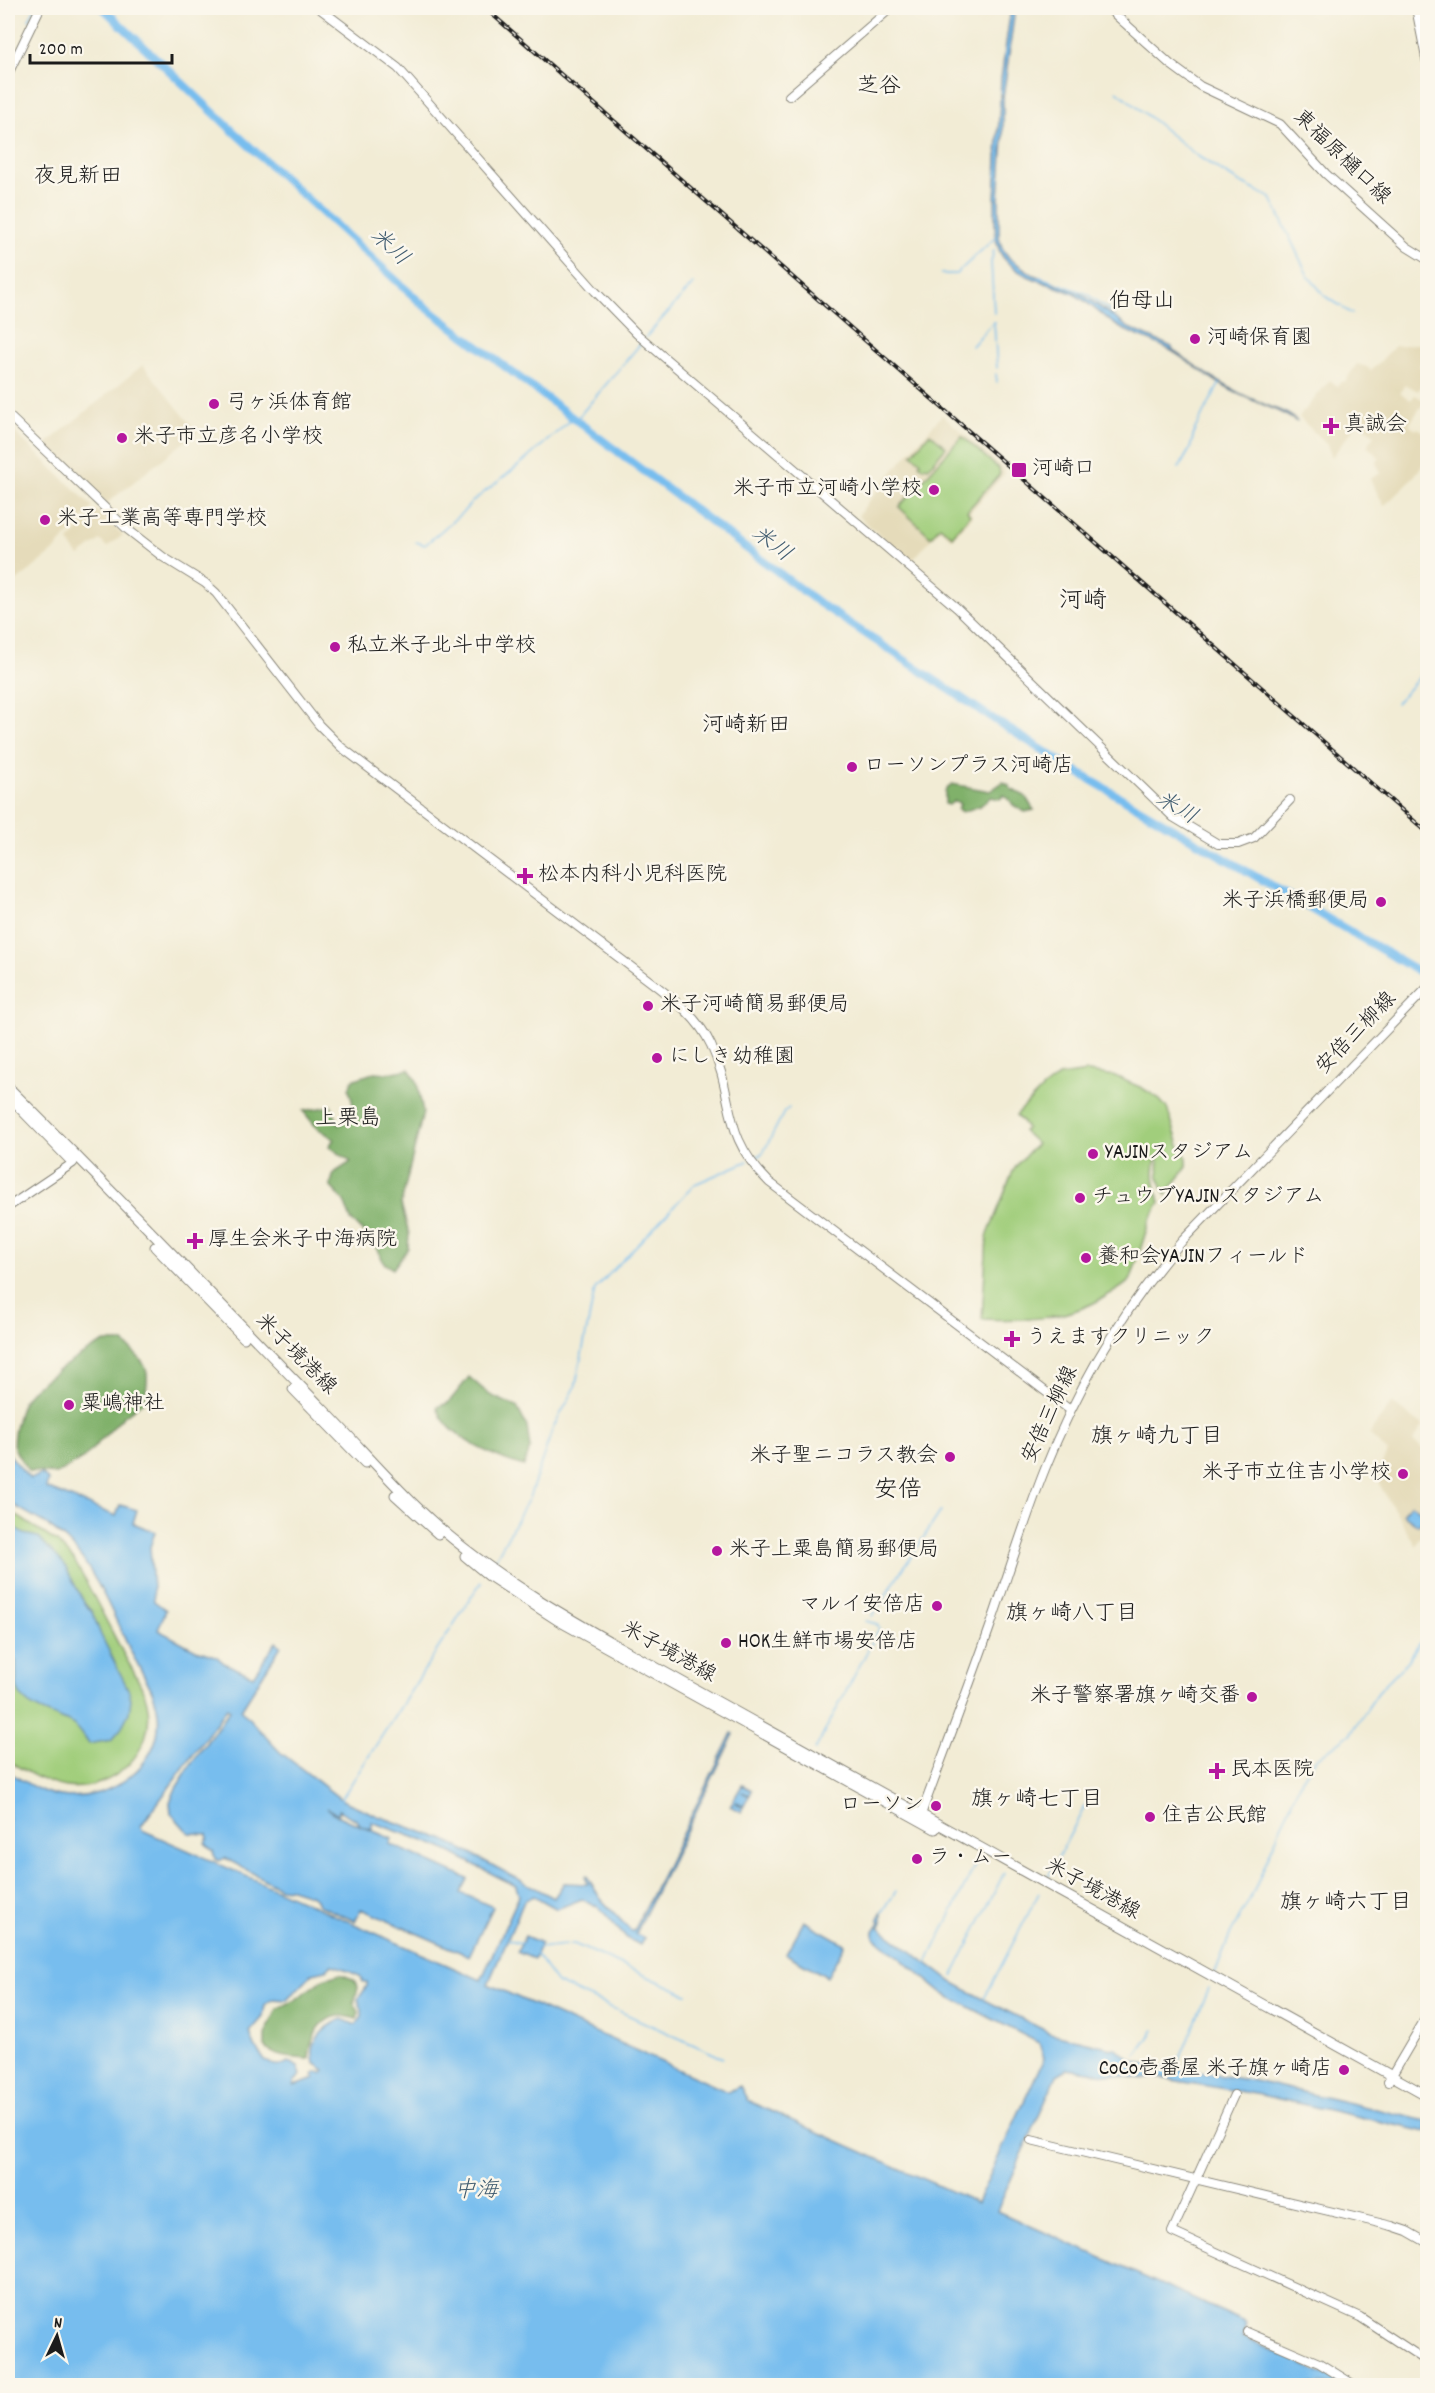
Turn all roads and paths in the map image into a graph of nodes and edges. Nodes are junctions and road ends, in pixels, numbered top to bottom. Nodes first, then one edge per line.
1 (40, 8) edge
2 (319, 8) edge
3 (891, 8) edge
4 (1108, 8) edge
5 (1416, 8) edge
6 (1424, 8) edge
7 (1428, 28) edge
8 (1428, 68) edge
9 (8, 74) edge
10 (789, 96) dead end
11 (1428, 260) edge
12 (8, 415) edge
13 (1290, 801) dead end
14 (1428, 987) edge
15 (8, 1087) edge
16 (8, 1096) edge
17 (73, 1163) junction
18 (8, 1207) edge
19 (1071, 1410) junction
20 (920, 1817) junction
21 (1428, 2014) edge
22 (1390, 2080) junction
23 (1234, 2095) dead end
24 (1428, 2096) edge
25 (1428, 2102) edge
26 (1031, 2140) dead end
27 (1196, 2179) junction
28 (1428, 2243) edge
29 (1247, 2332) dead end
30 (1428, 2362) edge
31 (1356, 2385) edge

1 - 9 street
2 - 13 street
3 - 10 street
4 - 11 street, 東福原樋口線
5 - 8 street
6 - 7 street
12 - 19 street
14 - 19 street, 安倍三柳線
15 - 20 main road, 米子境港線
16 - 17 main road, 米子境港線
17 - 18 street
17 - 20 main road, 米子境港線
19 - 20 street, 安倍三柳線
20 - 22 main road, 米子境港線
21 - 22 street
22 - 24 main road, 米子境港線
22 - 25 main road, 米子境港線
23 - 27 street
26 - 27 street
27 - 28 street
27 - 30 street
29 - 31 street

